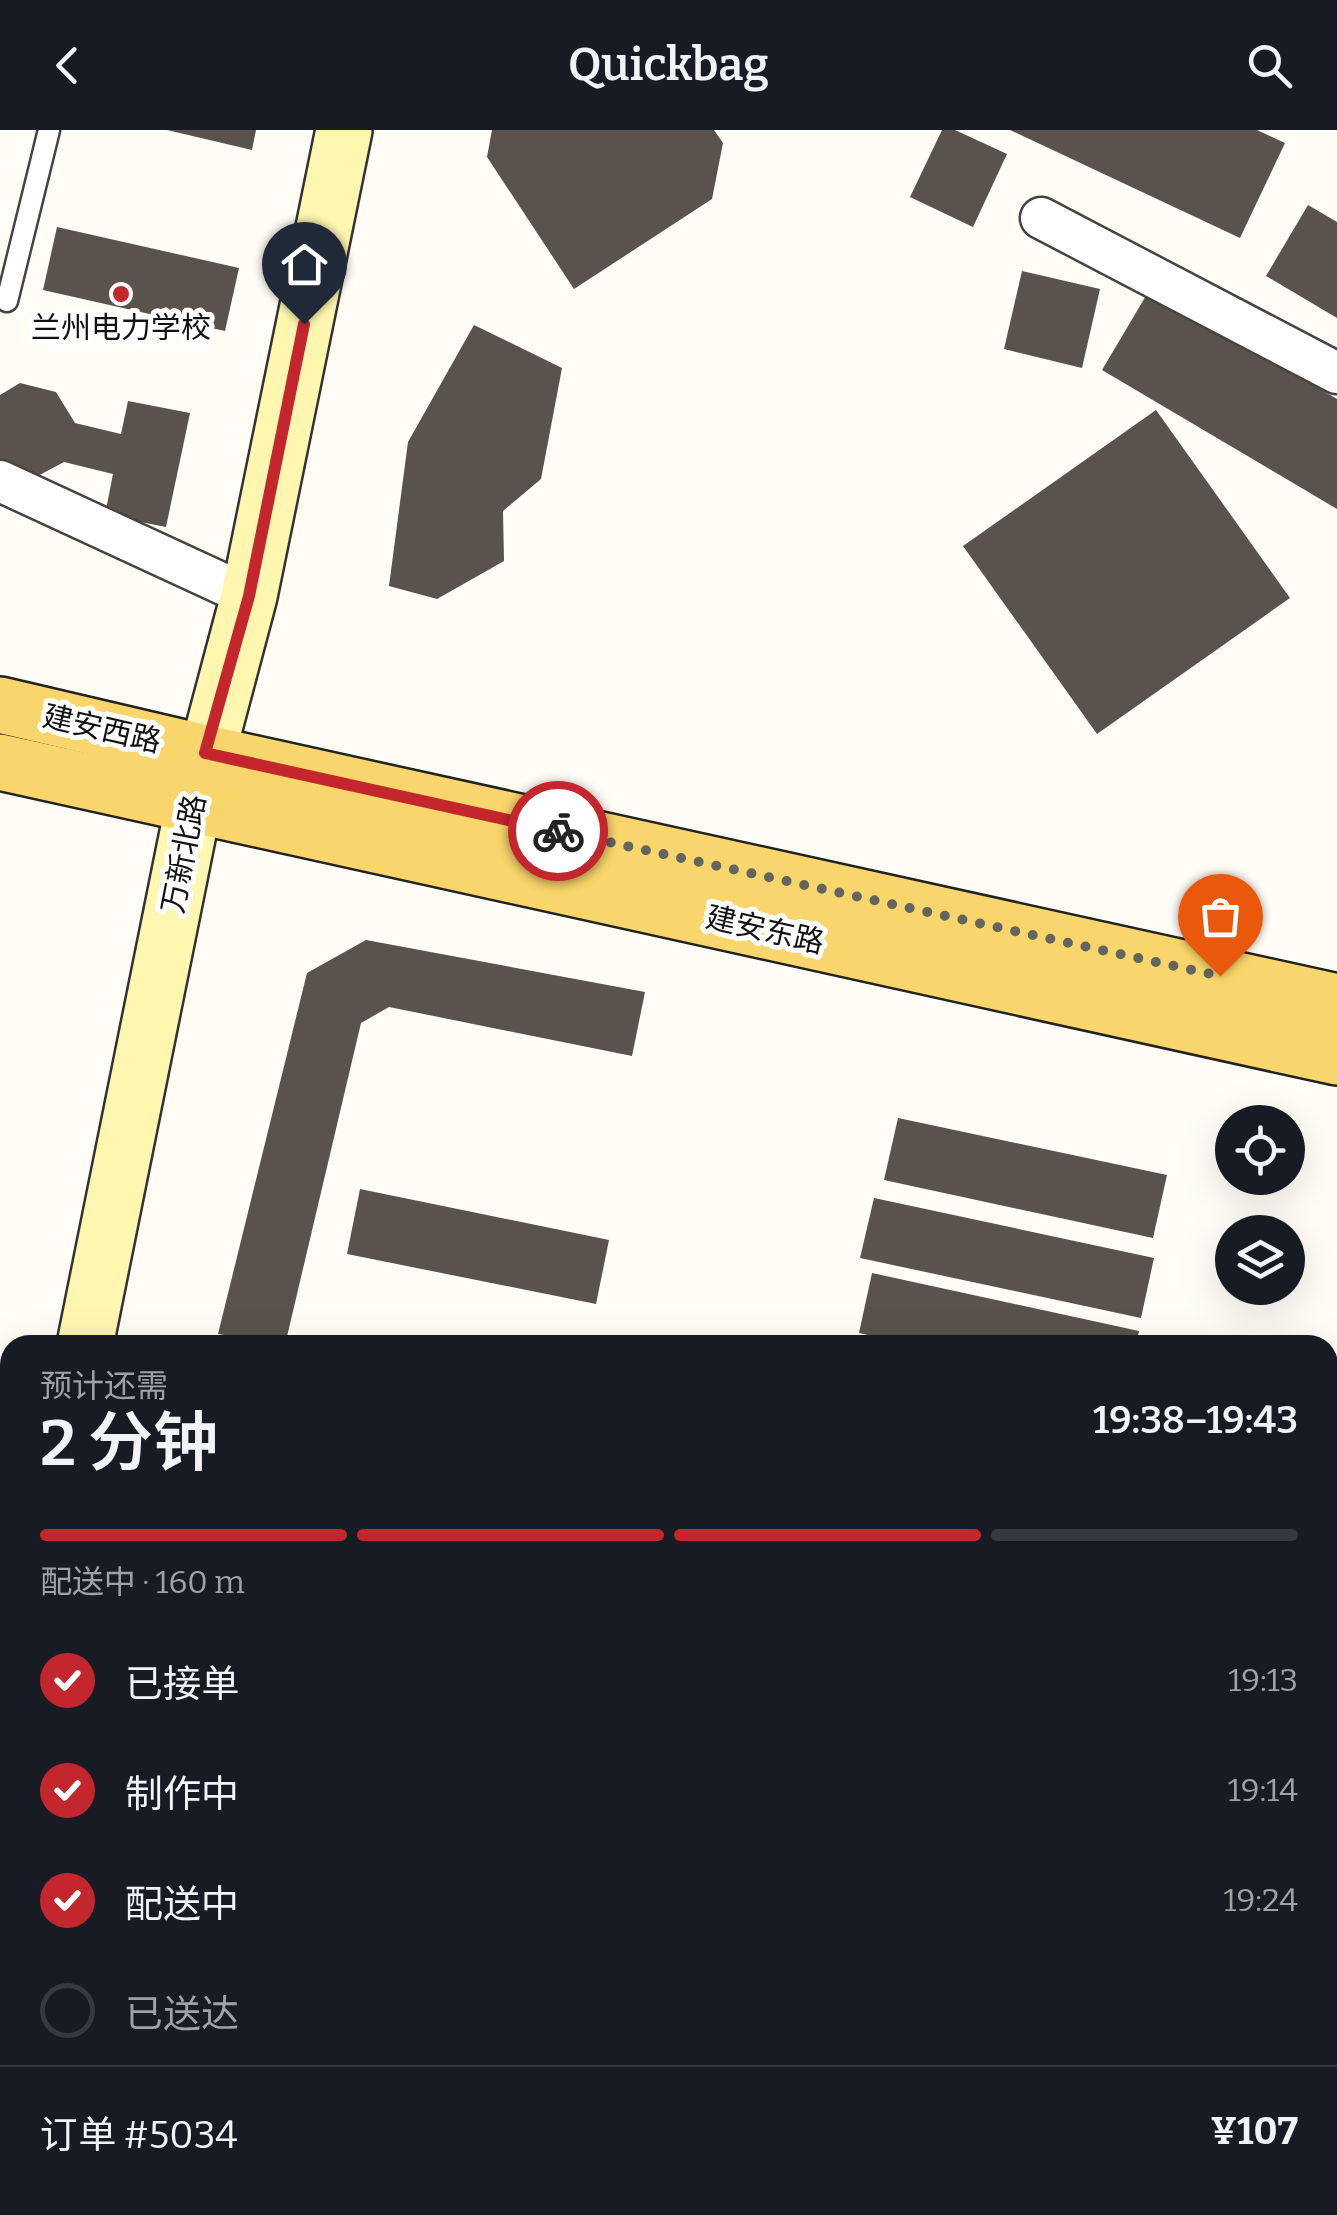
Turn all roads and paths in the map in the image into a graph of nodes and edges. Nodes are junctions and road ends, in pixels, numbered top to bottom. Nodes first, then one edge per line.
1 (49, 130) edge
2 (344, 130) edge
3 (1041, 218) dead end
4 (7, 301) dead end
5 (1337, 373) edge
6 (0, 481) edge
7 (249, 596) junction
8 (0, 705) edge
9 (0, 762) edge
10 (199, 778) junction
11 (1337, 1002) edge
12 (1337, 1057) edge
13 (87, 1335) edge

1 - 4 lane
2 - 7 main road, 万新北路
3 - 5 street
6 - 7 street
7 - 10 main road, 万新北路
8 - 10 main road, 建安西路
9 - 10 main road, 建安西路
10 - 11 main road, 建安东路
10 - 12 main road, 建安东路
10 - 13 main road, 万新北路

